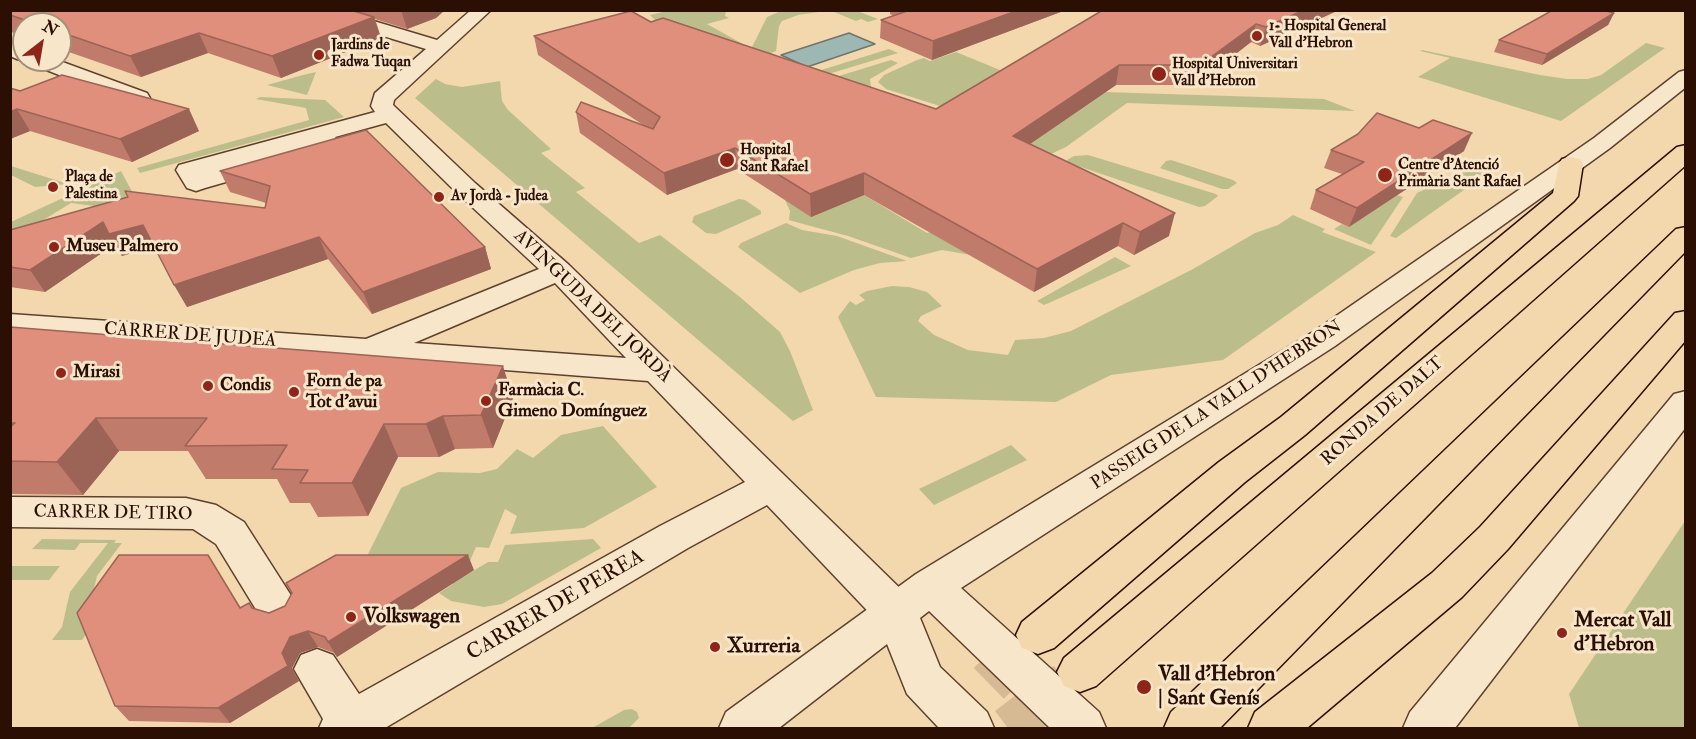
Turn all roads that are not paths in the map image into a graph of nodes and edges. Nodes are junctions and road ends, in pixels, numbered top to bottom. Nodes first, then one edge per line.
1 (316, 10) edge
2 (472, 12) edge
3 (441, 47) junction
4 (70, 72) edge
5 (1686, 76) edge
6 (83, 77) junction
7 (49, 87) edge
8 (139, 98) edge
9 (389, 115) junction
10 (320, 134) dead end
11 (1686, 152) edge
12 (1571, 164) junction
13 (1686, 235) edge
14 (559, 271) junction
15 (1686, 320) edge
16 (10, 323) edge
17 (369, 350) junction
18 (660, 371) junction
19 (1686, 402) edge
20 (770, 486) junction
21 (10, 512) edge
22 (931, 586) junction
23 (278, 608) edge
24 (896, 612) junction
25 (1038, 635) tunnel mouth
26 (317, 669) dead end
27 (1080, 672) tunnel mouth
28 (348, 726) edge
29 (743, 729) edge
30 (969, 729) edge
31 (1082, 729) edge
32 (1188, 729) edge
33 (1272, 729) edge
34 (1427, 729) edge

1 - 3 street
2 - 3 street
3 - 9 street
4 - 6 street
5 - 12 street, PASSEIG DE LA VALL D'HEBRON
6 - 7 street
6 - 8 street
9 - 10 street
9 - 14 street, AVINGUDA DEL JORDÀ
11 - 27 highway, RONDA DE DALT
12 - 22 street, PASSEIG DE LA VALL D'HEBRON
12 - 25 highway
13 - 32 highway
14 - 17 street, CARRER DE JUDEA
14 - 18 street, AVINGUDA DEL JORDÀ
15 - 33 highway
16 - 17 street, CARRER DE JUDEA
17 - 18 street, CARRER DE JUDEA
18 - 20 street, AVINGUDA DEL JORDÀ
19 - 34 street
20 - 24 street, AVINGUDA DEL JORDÀ
20 - 28 street, CARRER DE PEREA
21 - 23 street, CARRER DE TIRO
22 - 24 street, PASSEIG DE LA VALL D'HEBRON
22 - 31 street
24 - 29 street, PASSEIG DE LA VALL D'HEBRON
24 - 30 street
26 - 28 street

